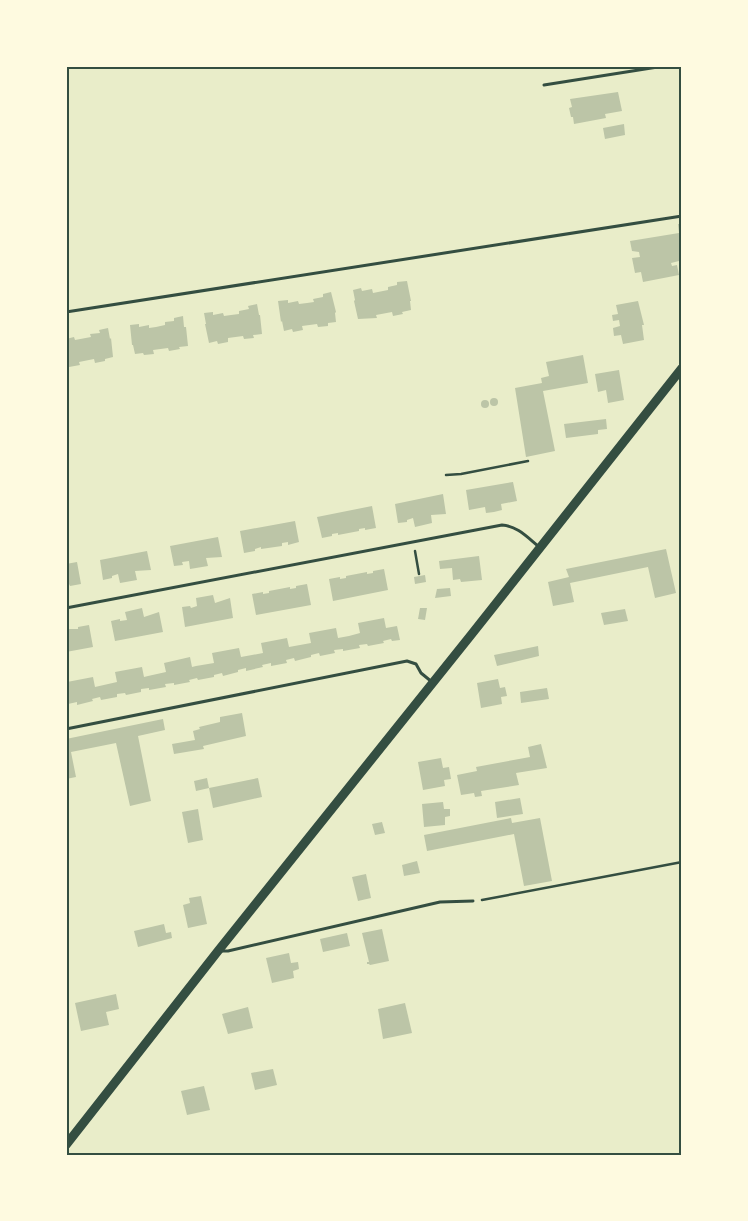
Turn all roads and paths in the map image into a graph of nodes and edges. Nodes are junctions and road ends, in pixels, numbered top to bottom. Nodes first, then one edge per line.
1 (664, 66) edge
2 (544, 85) dead end
3 (682, 216) edge
4 (66, 312) edge
5 (682, 368) edge
6 (528, 461) dead end
7 (446, 475) dead end
8 (413, 542) junction
9 (540, 547) junction
10 (419, 574) dead end
11 (66, 608) edge
12 (432, 683) junction
13 (66, 729) edge
14 (682, 862) edge
15 (472, 902) joint
16 (218, 951) junction
17 (66, 1145) edge

1 - 2 lane
3 - 4 lane
5 - 9 street
6 - 7 path
8 - 9 lane
8 - 10 path
8 - 11 lane
9 - 12 street
12 - 13 lane
12 - 16 street
14 - 15 path
15 - 16 lane
16 - 17 street

